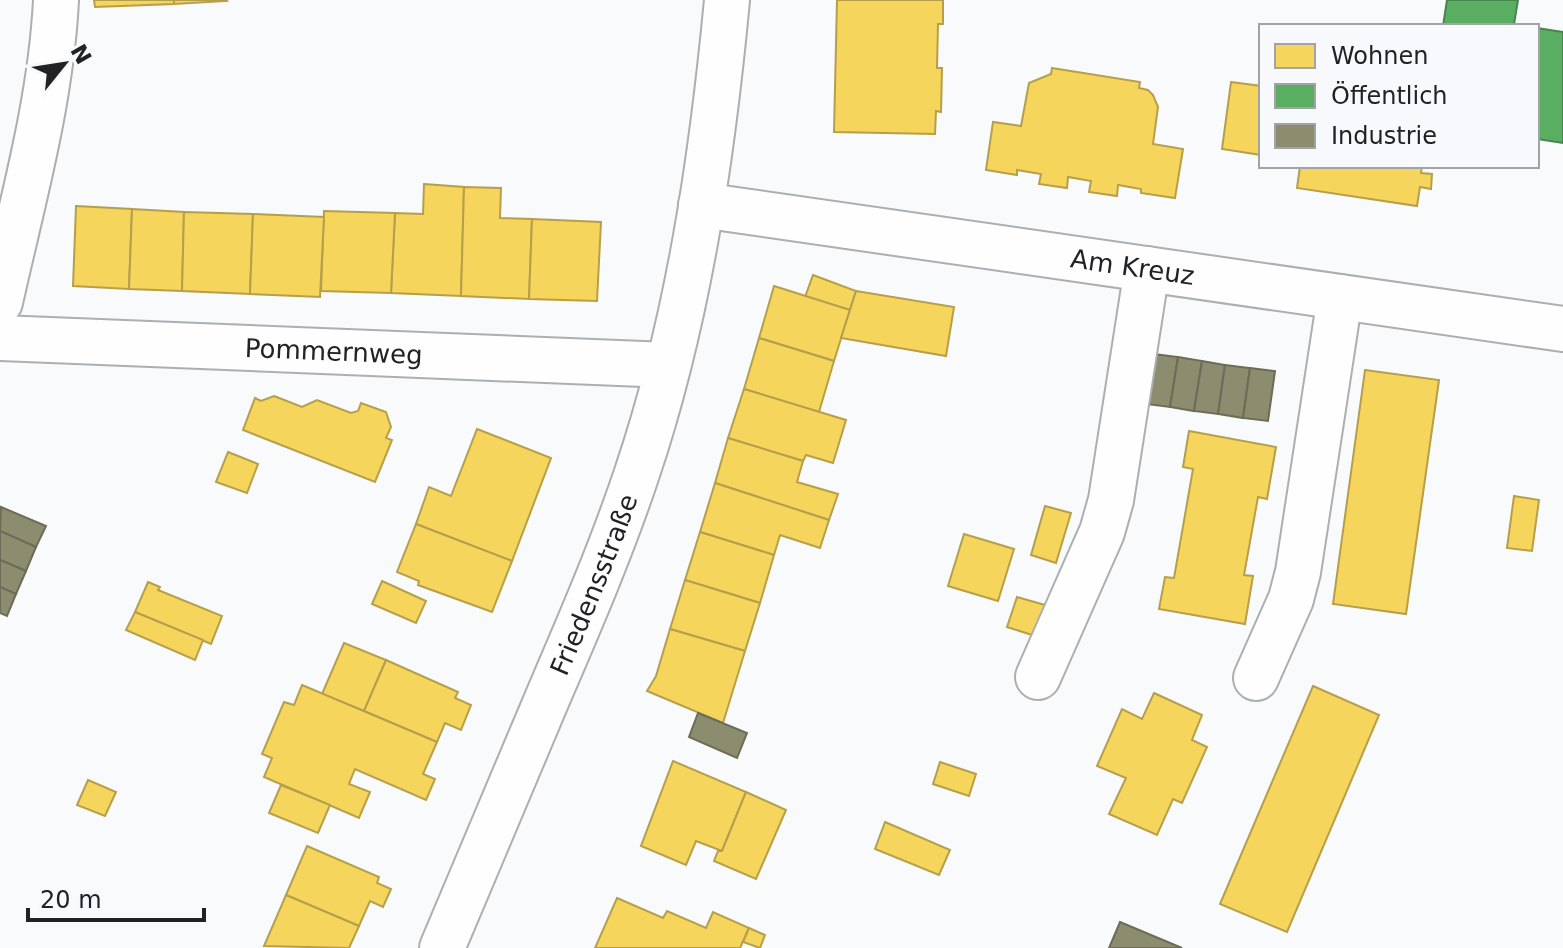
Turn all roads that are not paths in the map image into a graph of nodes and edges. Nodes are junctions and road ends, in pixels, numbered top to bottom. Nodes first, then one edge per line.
1 (56, 0) edge
2 (727, 0) edge
3 (701, 205) junction
4 (1147, 269) junction
5 (1340, 297) junction
6 (0, 302) edge
7 (1563, 329) edge
8 (0, 338) edge
9 (668, 365) junction
10 (1038, 677) dead end
11 (1256, 678) dead end
12 (442, 948) edge

1 - 6 street
2 - 3 street, Friedensstraße
3 - 4 street, Am Kreuz
3 - 9 street, Friedensstraße
4 - 5 street, Am Kreuz
4 - 10 street
5 - 7 street, Am Kreuz
5 - 11 street
8 - 9 street, Pommernweg
9 - 12 street, Friedensstraße

